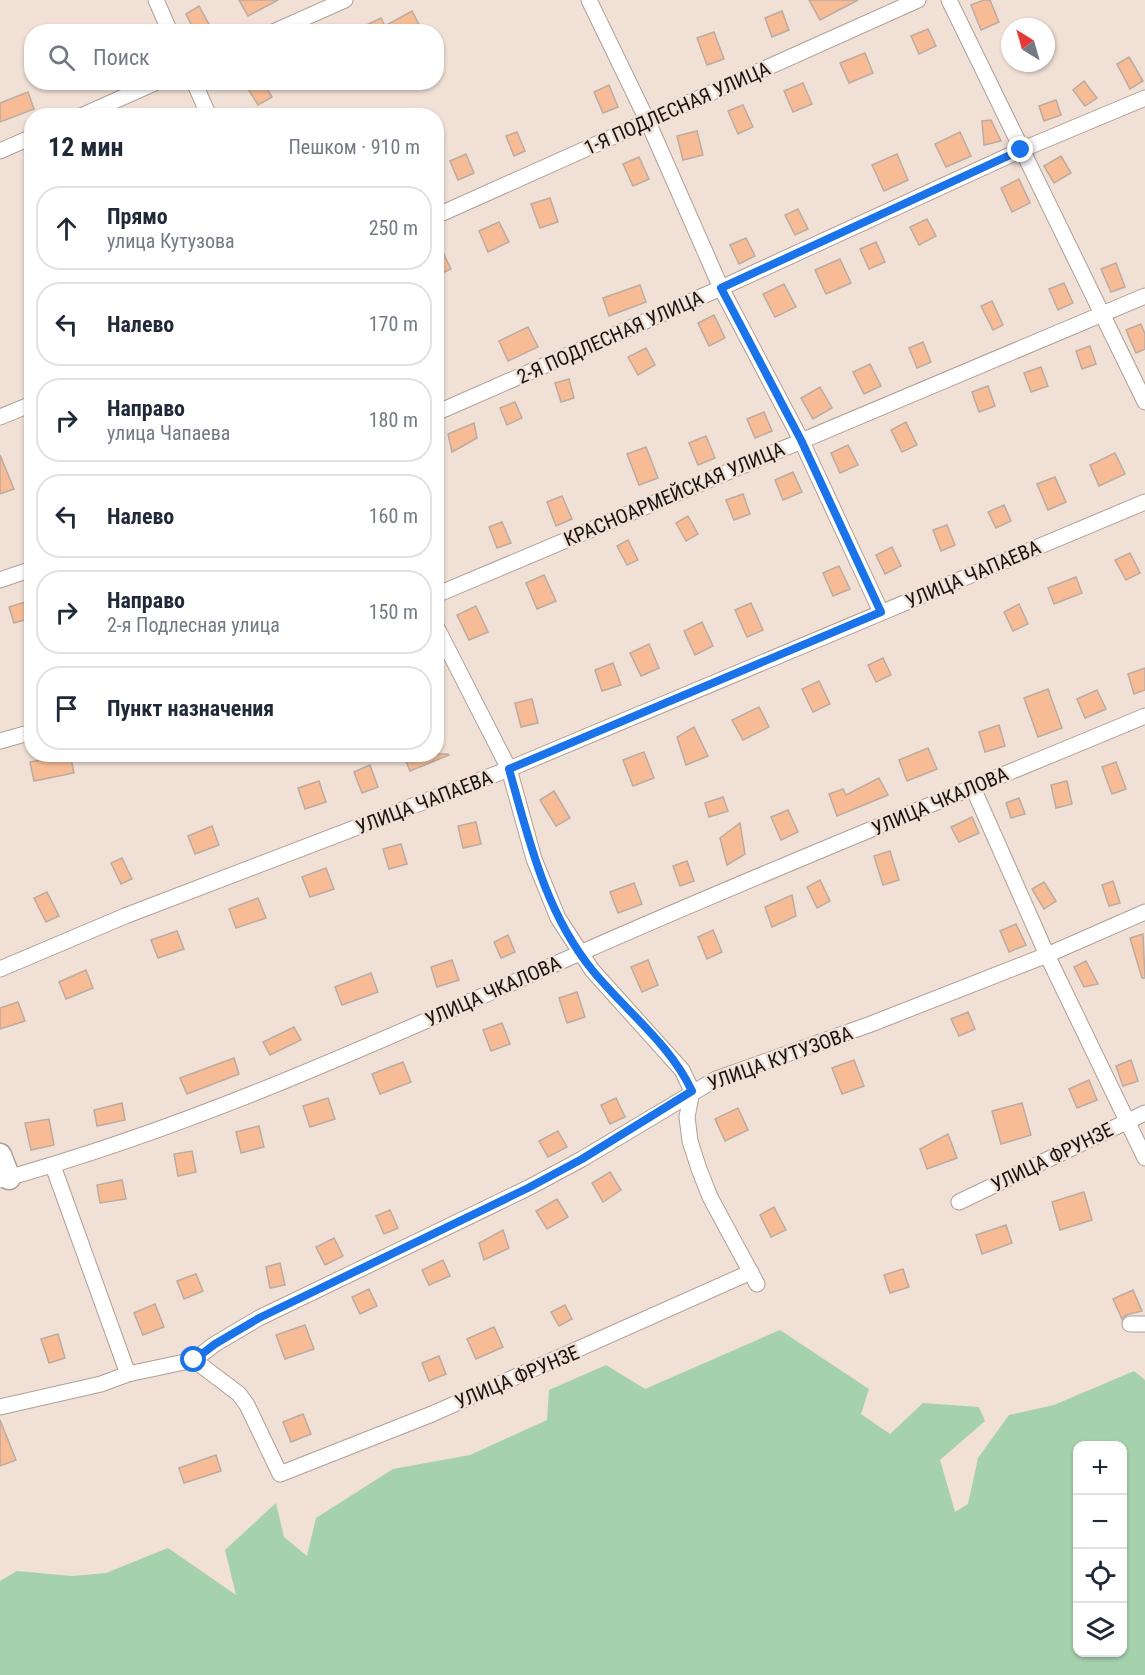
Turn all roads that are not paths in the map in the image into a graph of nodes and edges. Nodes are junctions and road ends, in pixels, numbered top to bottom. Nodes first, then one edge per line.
1 (156, 0) edge
2 (345, 0) edge
3 (589, 0) edge
4 (918, 0) edge
5 (949, 0) edge
6 (166, 24) edge
7 (291, 24) edge
8 (139, 90) edge
9 (198, 90) edge
10 (1145, 98) edge
11 (99, 108) edge
12 (205, 108) edge
13 (648, 122) junction
14 (24, 140) edge
15 (1021, 150) junction
16 (0, 151) edge
17 (444, 212) edge
18 (721, 288) junction
19 (1145, 296) edge
20 (1103, 313) junction
21 (1145, 402) edge
22 (24, 407) edge
23 (444, 409) edge
24 (0, 417) edge
25 (801, 440) junction
26 (1145, 502) edge
27 (24, 572) edge
28 (0, 580) edge
29 (444, 592) edge
30 (881, 612) junction
31 (444, 642) edge
32 (1145, 716) edge
33 (24, 734) edge
34 (0, 741) edge
35 (509, 769) junction
36 (973, 788) junction
37 (1145, 912) edge
38 (580, 952) junction
39 (1047, 955) junction
40 (0, 969) edge
41 (692, 1091) junction
42 (1145, 1113) edge
43 (1127, 1122) junction
44 (0, 1155) edge
45 (1145, 1158) edge
46 (53, 1166) junction
47 (4, 1179) edge
48 (959, 1202) dead end
49 (194, 1360) junction
50 (128, 1374) junction
51 (0, 1407) edge

1 - 6 street
2 - 7 street
3 - 13 street
4 - 13 street, 1-Я ПОДЛЕСНАЯ УЛИЦА
5 - 15 street
8 - 11 street
9 - 12 street
10 - 15 street, 2-Я ПОДЛЕСНАЯ УЛИЦА
13 - 17 street, 1-Я ПОДЛЕСНАЯ УЛИЦА
13 - 18 street
14 - 16 street
15 - 18 street, 2-Я ПОДЛЕСНАЯ УЛИЦА
15 - 20 street
18 - 23 street, 2-Я ПОДЛЕСНАЯ УЛИЦА
18 - 25 street
19 - 20 street, КРАСНОАРМЕЙСКАЯ УЛИЦА
20 - 21 street
20 - 25 street, КРАСНОАРМЕЙСКАЯ УЛИЦА
22 - 24 street
25 - 29 street, КРАСНОАРМЕЙСКАЯ УЛИЦА
25 - 30 street
26 - 30 street, УЛИЦА ЧАПАЕВА
27 - 28 street
30 - 35 street, УЛИЦА ЧАПАЕВА
31 - 35 street
32 - 36 street, УЛИЦА ЧКАЛОВА
33 - 34 street
35 - 38 street
35 - 40 street, УЛИЦА ЧАПАЕВА
36 - 38 street, УЛИЦА ЧКАЛОВА
36 - 39 street
37 - 39 street, УЛИЦА КУТУЗОВА
38 - 41 street
38 - 46 street, УЛИЦА ЧКАЛОВА
39 - 41 street, УЛИЦА КУТУЗОВА
39 - 43 street
41 - 49 street, УЛИЦА КУТУЗОВА
41 - 49 street, УЛИЦА ФРУНЗЕ
42 - 43 street, УЛИЦА ФРУНЗЕ
43 - 45 street
43 - 48 street, УЛИЦА ФРУНЗЕ
44 - 47 street
46 - 47 street, УЛИЦА ЧКАЛОВА
46 - 50 street
49 - 50 street, УЛИЦА КУТУЗОВА
50 - 51 street, УЛИЦА КУТУЗОВА

